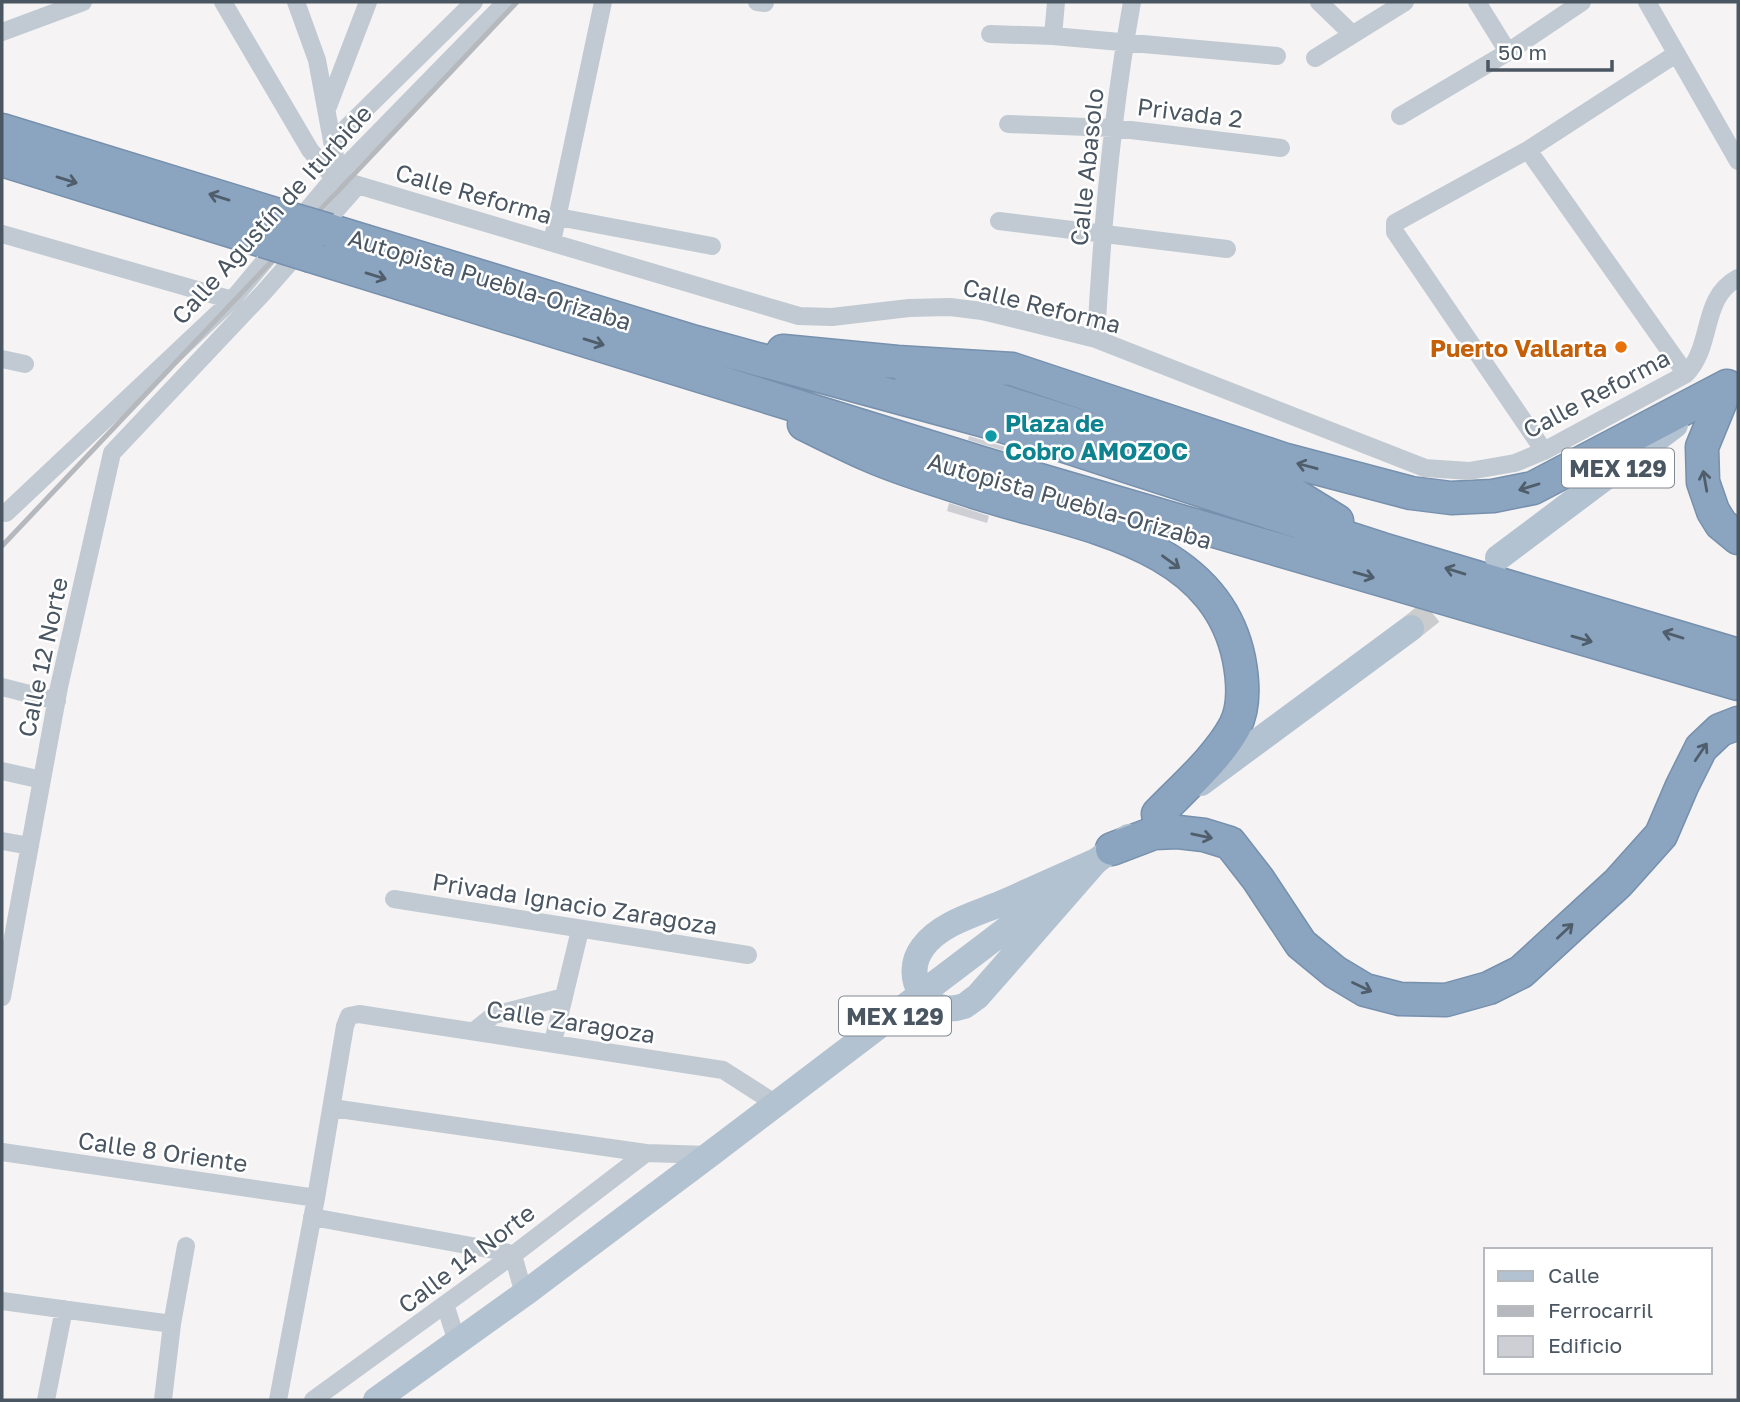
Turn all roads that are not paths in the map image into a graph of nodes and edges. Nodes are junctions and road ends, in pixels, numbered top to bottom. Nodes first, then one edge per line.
1 (83, 2) edge
2 (223, 2) edge
3 (296, 2) edge
4 (368, 2) edge
5 (474, 2) edge
6 (506, 2) edge
7 (603, 2) edge
8 (1056, 2) edge
9 (1132, 2) edge
10 (1318, 2) edge
11 (1405, 2) edge
12 (1477, 2) edge
13 (1582, 2) edge
14 (1647, 2) edge
15 (2, 32) edge
16 (990, 34) dead end
17 (1352, 34) junction
18 (1053, 36) junction
19 (1125, 42) junction
20 (1508, 52) junction
21 (1676, 54) junction
22 (1277, 56) dead end
23 (1315, 58) dead end
24 (326, 110) junction
25 (1400, 116) dead end
26 (1008, 124) dead end
27 (1114, 128) junction
28 (2, 130) edge
29 (332, 142) junction
30 (1281, 148) dead end
31 (1528, 150) junction
32 (2, 160) edge
33 (1738, 161) edge
34 (336, 175) junction
35 (358, 185) junction
36 (558, 217) junction
37 (999, 221) dead end
38 (2, 234) edge
39 (1102, 234) junction
40 (552, 242) junction
41 (712, 246) dead end
42 (1227, 248) dead end
43 (1738, 278) edge
44 (232, 300) junction
45 (1096, 338) junction
46 (695, 342) junction
47 (648, 358) junction
48 (2, 359) edge
49 (897, 362) junction
50 (25, 364) dead end
51 (1686, 374) junction
52 (1732, 382) edge
53 (1544, 451) junction
54 (1290, 492) junction
55 (6, 513) dead end
56 (1738, 538) edge
57 (1382, 549) junction
58 (1298, 556) junction
59 (1497, 558) dead end
60 (1411, 628) tunnel mouth
61 (1738, 655) edge
62 (1738, 684) edge
63 (2, 687) edge
64 (57, 701) junction
65 (1738, 723) edge
66 (2, 771) edge
67 (42, 780) junction
68 (1158, 814) junction
69 (2, 841) edge
70 (30, 846) junction
71 (1104, 855) junction
72 (394, 899) dead end
73 (580, 930) junction
74 (7, 943) edge
75 (748, 955) dead end
76 (922, 995) junction
77 (2, 997) edge
78 (564, 997) junction
79 (474, 1031) junction
80 (553, 1042) junction
81 (776, 1104) junction
82 (332, 1108) junction
83 (2, 1152) edge
84 (646, 1153) junction
85 (709, 1155) junction
86 (316, 1198) junction
87 (312, 1217) junction
88 (186, 1246) dead end
89 (513, 1255) junction
90 (524, 1294) junction
91 (2, 1301) edge
92 (445, 1304) junction
93 (64, 1309) junction
94 (172, 1324) junction
95 (457, 1342) junction
96 (46, 1400) edge
97 (163, 1400) edge
98 (278, 1400) edge
99 (313, 1400) edge
100 (376, 1400) edge

1 - 15 street
2 - 34 street
3 - 24 street
4 - 24 street
5 - 29 street
6 - 34 street, Calle Agustín de Iturbide
7 - 36 street
8 - 18 street
9 - 19 street, Calle Abasolo
10 - 17 street
11 - 17 street
12 - 20 street
13 - 20 street
14 - 21 street
16 - 18 street
17 - 23 street
18 - 19 street
19 - 22 street
19 - 27 street, Calle Abasolo
20 - 25 street
21 - 31 street
21 - 33 street
24 - 29 street
26 - 27 street, Privada 2
27 - 30 street, Privada 2
27 - 39 street, Calle Abasolo
46 -> 28 highway, Autopista Puebla-Orizaba, bridge
29 - 34 street
31 - 51 street
31 - 53 street
32 -> 47 highway, Autopista Puebla-Orizaba, bridge
34 - 35 street, Calle Reforma
34 - 44 street, Calle Agustín de Iturbide
35 - 40 street, Calle Reforma
35 - 64 street, Calle 12 Norte
36 - 40 street
36 - 41 street
37 - 39 street
38 - 44 street
39 - 42 street
39 - 45 street, Calle Abasolo
40 - 45 street, Calle Reforma
43 - 51 street, Calle Reforma
44 - 55 street, Calle Agustín de Iturbide
45 - 53 street, Calle Reforma
46 - 49 highway, Autopista Puebla-Orizaba
46 - 54 highway, Autopista Puebla-Orizaba
46 - 57 highway, Autopista Puebla-Orizaba
47 - 58 highway, Autopista Puebla-Orizaba
47 - 58 highway, Autopista Puebla-Orizaba
47 -> 68 highway
48 - 50 street
52 -> 49 highway
49 - 54 highway, Autopista Puebla-Orizaba
51 - 53 street, Calle Reforma
56 -> 52 highway
52 - 59 main road, MEX 129
54 - 57 highway, Autopista Puebla-Orizaba
61 -> 57 highway, Autopista Puebla-Orizaba
58 -> 62 highway, Autopista Puebla-Orizaba
60 - 68 main road, MEX 129
63 - 64 street
64 - 67 street, Calle 12 Norte
71 -> 65 highway
66 - 67 street
67 - 70 street, Calle 12 Norte
68 - 71 main road, MEX 129
69 - 70 street
70 - 74 street, Calle 12 Norte
71 - 76 main road, MEX 129
71 - 76 main road
72 - 73 street, Privada Ignacio Zaragoza
73 - 75 street, Privada Ignacio Zaragoza
73 - 78 street
74 - 77 street, Calle 12 Norte
76 - 81 main road, MEX 129
78 - 79 street
78 - 80 street
79 - 80 street, Calle Zaragoza
79 - 82 street, Calle Zaragoza
80 - 81 street, Calle Zaragoza
81 - 85 main road, MEX 129
82 - 84 street
82 - 86 street
83 - 86 street, Calle 8 Oriente
84 - 85 street
84 - 89 street, Calle 14 Norte
85 - 90 main road, MEX 129
86 - 87 street
87 - 89 street
87 - 98 street
88 - 94 street
89 - 90 street
89 - 92 street, Calle 14 Norte
90 - 95 main road, MEX 129
91 - 93 street
92 - 95 street
92 - 99 street, Calle 14 Norte
93 - 94 street
93 - 96 street
94 - 97 street
95 - 100 main road, MEX 129

